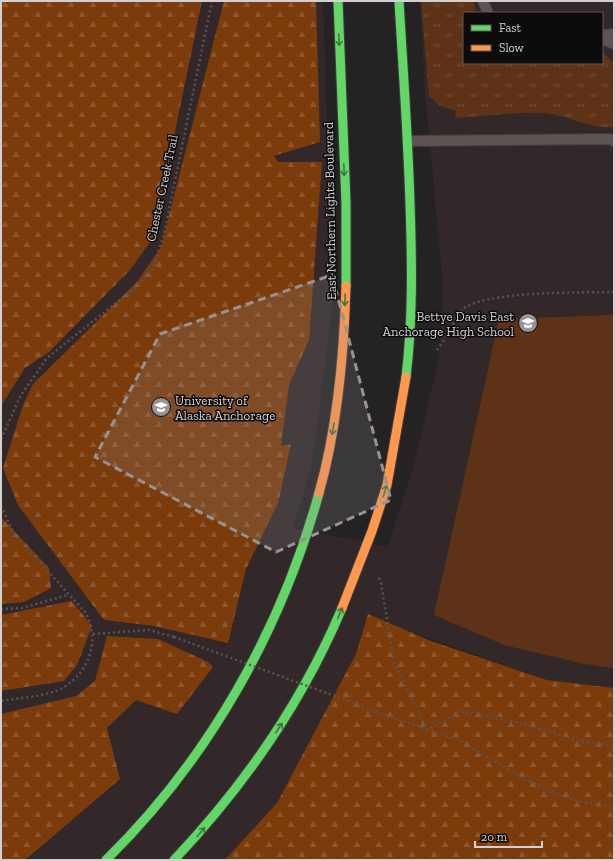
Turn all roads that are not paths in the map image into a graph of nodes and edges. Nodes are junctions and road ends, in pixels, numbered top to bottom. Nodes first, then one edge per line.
1 (338, 1) edge
2 (399, 1) edge
3 (483, 1) edge
4 (488, 12) edge
5 (614, 34) edge
6 (603, 35) edge
7 (603, 39) edge
8 (614, 44) edge
9 (408, 141) junction
10 (614, 141) edge
11 (106, 860) edge
12 (174, 860) edge

1 -> 11 main road, East Northern Lights Boulevard
2 - 9 main road
3 - 4 lane
5 - 6 lane
7 - 8 lane
9 - 10 lane
12 -> 9 main road

